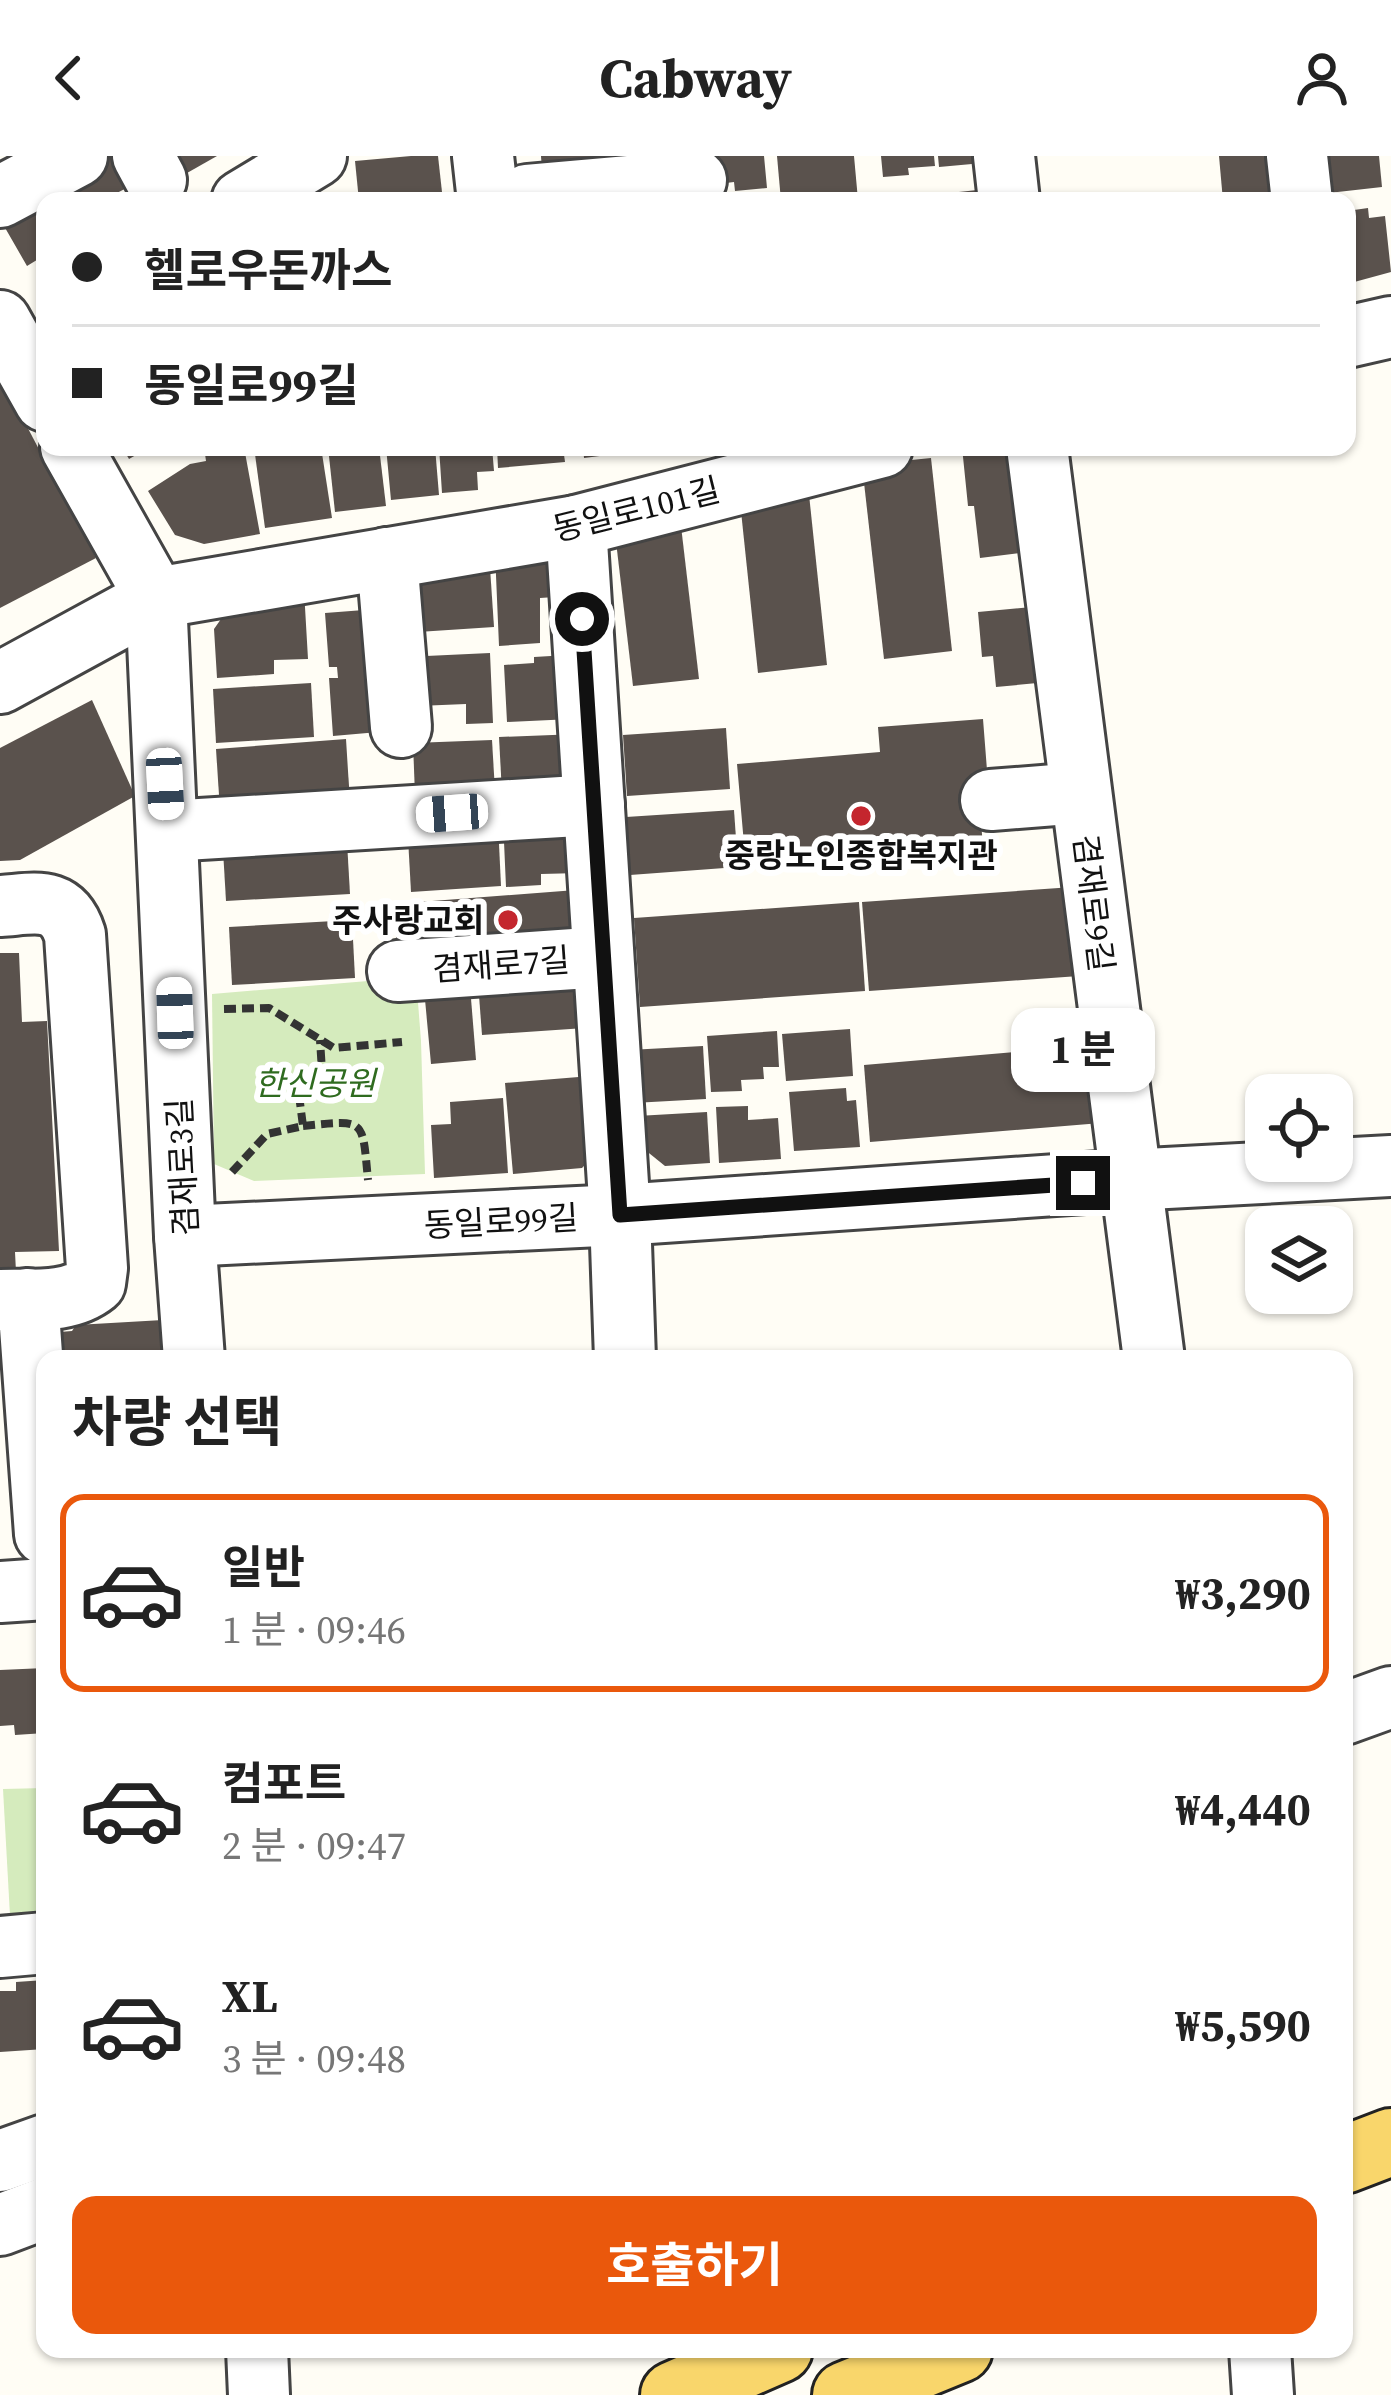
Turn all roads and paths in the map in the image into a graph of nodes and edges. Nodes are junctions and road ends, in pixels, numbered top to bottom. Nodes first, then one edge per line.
1 (77, 156) edge
2 (316, 156) edge
3 (483, 156) edge
4 (1004, 156) edge
5 (1297, 156) edge
6 (696, 180) dead end
7 (517, 188) edge
8 (257, 192) edge
9 (1008, 192) edge
10 (1300, 192) edge
11 (0, 197) edge
12 (1391, 327) edge
13 (1356, 335) edge
14 (76, 456) edge
15 (847, 456) edge
16 (1038, 456) edge
17 (576, 526) junction
18 (387, 559) junction
19 (156, 598) junction
20 (0, 683) edge
21 (401, 727) dead end
22 (1080, 793) junction
23 (991, 800) dead end
24 (594, 805) junction
25 (167, 831) junction
26 (0, 906) edge
27 (603, 957) junction
28 (398, 970) dead end
29 (175, 1013) junction
30 (320, 1040) junction
31 (402, 1042) dead end
32 (303, 1126) junction
33 (1391, 1166) edge
34 (231, 1174) dead end
35 (1130, 1180) junction
36 (620, 1215) junction
37 (373, 1227) junction
38 (185, 1236) junction
39 (14, 1300) edge
40 (193, 1350) edge
41 (626, 1350) edge
42 (1153, 1350) edge
43 (19, 1452) edge
44 (36, 1506) edge
45 (36, 1590) edge
46 (0, 1592) edge
47 (1391, 1697) edge
48 (1353, 1711) edge
49 (36, 1944) edge
50 (0, 1947) edge
51 (1391, 2142) edge
52 (36, 2148) edge
53 (1353, 2157) edge
54 (0, 2162) edge
55 (36, 2211) edge
56 (0, 2224) edge
57 (257, 2358) edge
58 (757, 2358) edge
59 (937, 2358) edge
60 (1261, 2358) edge
61 (259, 2395) edge
62 (674, 2395) edge
63 (846, 2395) edge
64 (1263, 2395) edge

1 - 11 street
2 - 8 street
3 - 7 street
4 - 9 street
5 - 10 street
6 - 7 street
12 - 13 street
14 - 19 street
15 - 17 street, 동일로101길
16 - 22 street, 겸재로9길
17 - 18 street, 동일로101길
17 - 24 street, 겸재로7길
18 - 19 street, 동일로101길
18 - 21 street
19 - 20 street, 동일로101길
19 - 25 street, 겸재로3길
22 - 23 street
22 - 35 street, 겸재로9길
24 - 25 street
24 - 27 street, 겸재로7길
25 - 29 street, 겸재로3길
26 - 39 street
27 - 28 street, 겸재로7길
27 - 36 street, 겸재로7길
29 - 30 path
29 - 38 street, 겸재로3길
30 - 31 path
30 - 32 path
32 - 34 path
32 - 37 path
33 - 35 street, 동일로99길
35 - 36 street, 동일로99길
35 - 42 street, 겸재로9길
36 - 37 street, 동일로99길
36 - 41 street, 겸재로7길
37 - 38 street, 동일로99길
38 - 40 street, 겸재로3길
39 - 43 street
43 - 44 street
45 - 46 street
47 - 48 street
49 - 50 street
51 - 53 main road
52 - 54 street
55 - 56 street
57 - 61 street
58 - 62 main road
59 - 63 main road
60 - 64 street

